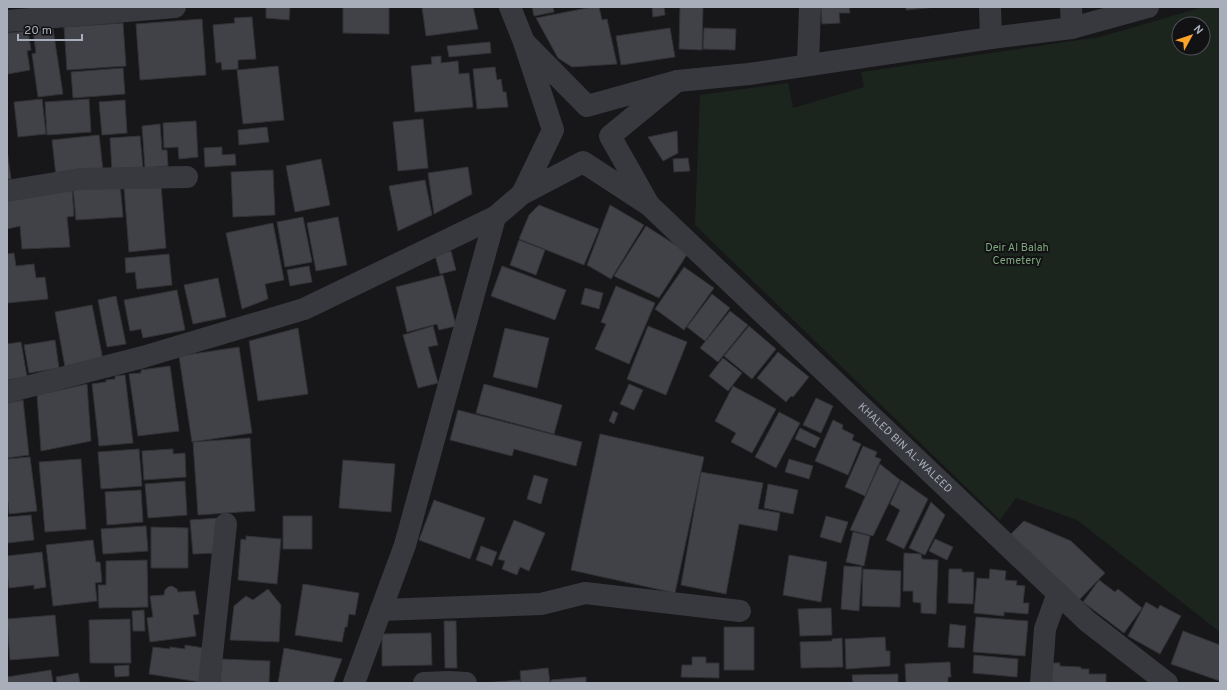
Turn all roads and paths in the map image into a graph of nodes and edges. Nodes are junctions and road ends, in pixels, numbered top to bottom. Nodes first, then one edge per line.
1 (175, 7) edge
2 (510, 7) edge
3 (810, 7) edge
4 (990, 7) edge
5 (1148, 7) edge
6 (1071, 17) edge
7 (7, 21) edge
8 (991, 38) junction
9 (524, 42) junction
10 (808, 64) junction
11 (677, 80) junction
12 (587, 106) junction
13 (553, 130) junction
14 (610, 136) junction
15 (583, 162) junction
16 (187, 178) dead end
17 (7, 191) edge
18 (522, 194) junction
19 (649, 205) junction
20 (495, 217) junction
21 (7, 392) edge
22 (226, 524) dead end
23 (1058, 593) junction
24 (381, 610) junction
25 (740, 611) dead end
26 (209, 683) edge
27 (354, 683) edge
28 (424, 683) edge
29 (466, 683) edge
30 (1041, 683) edge
31 (1167, 683) edge

1 - 7 street
2 - 9 street
3 - 10 street
4 - 8 street
5 - 6 street
6 - 8 street
8 - 10 street
9 - 12 street
9 - 13 street
10 - 11 street
11 - 12 street
11 - 14 street
12 - 13 street
12 - 14 street
13 - 15 street
13 - 18 street
14 - 15 street
14 - 19 street
15 - 18 street
15 - 19 street
16 - 17 street
18 - 20 street
19 - 23 street, KHALED BIN AL-WALEED
20 - 21 street
20 - 24 street
22 - 26 street
23 - 30 street
23 - 31 street, KHALED BIN AL-WALEED
24 - 25 street
24 - 27 street
28 - 29 street

